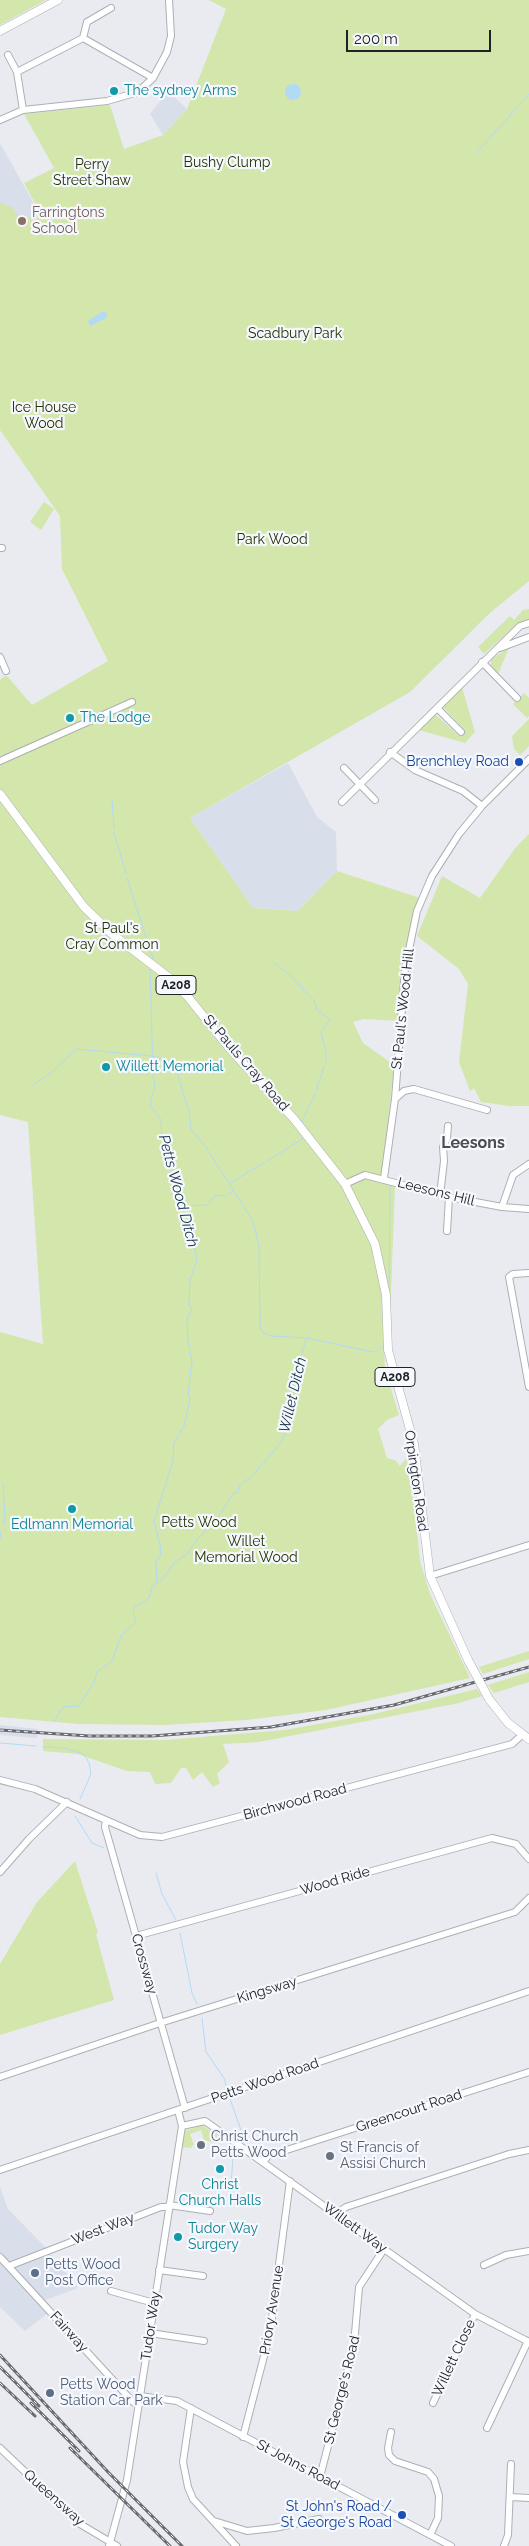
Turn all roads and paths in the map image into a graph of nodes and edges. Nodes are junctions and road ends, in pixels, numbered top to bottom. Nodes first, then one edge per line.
1 (58, 0) edge
2 (169, 0) edge
3 (111, 8) dead end
4 (0, 31) edge
5 (83, 38) junction
6 (8, 56) dead end
7 (17, 72) junction
8 (153, 78) junction
9 (23, 110) junction
10 (0, 120) edge
11 (529, 623) edge
12 (529, 637) edge
13 (492, 652) junction
14 (0, 657) edge
15 (482, 662) junction
16 (6, 671) dead end
17 (517, 698) dead end
18 (132, 702) dead end
19 (437, 708) junction
20 (461, 732) dead end
21 (390, 752) junction
22 (529, 759) edge
23 (0, 761) edge
24 (344, 768) dead end
25 (360, 784) junction
26 (0, 794) edge
27 (375, 800) dead end
28 (342, 802) dead end
29 (482, 806) junction
30 (395, 1099) junction
31 (487, 1110) dead end
32 (448, 1126) dead end
33 (529, 1164) edge
34 (384, 1178) junction
35 (345, 1184) junction
36 (440, 1195) junction
37 (449, 1197) junction
38 (502, 1207) junction
39 (529, 1209) edge
40 (448, 1231) dead end
41 (529, 1274) edge
42 (529, 1385) edge
43 (529, 1545) edge
44 (430, 1576) junction
45 (526, 1737) edge
46 (0, 1780) edge
47 (67, 1802) junction
48 (106, 1820) junction
49 (529, 1859) edge
50 (0, 1872) edge
51 (529, 1898) edge
52 (136, 1936) junction
53 (529, 1991) edge
54 (160, 2023) junction
55 (529, 2072) edge
56 (0, 2077) edge
57 (181, 2109) junction
58 (182, 2126) junction
59 (529, 2150) edge
60 (263, 2162) junction
61 (0, 2170) edge
62 (290, 2181) junction
63 (169, 2206) junction
64 (210, 2211) dead end
65 (336, 2214) junction
66 (384, 2249) junction
67 (529, 2251) edge
68 (3, 2263) edge
69 (484, 2265) dead end
70 (160, 2270) junction
71 (204, 2276) dead end
72 (111, 2291) dead end
73 (154, 2303) junction
74 (475, 2314) junction
75 (150, 2332) junction
76 (204, 2341) dead end
77 (529, 2342) edge
78 (140, 2396) junction
79 (433, 2403) dead end
80 (139, 2405) junction
81 (191, 2408) junction
82 (487, 2428) dead end
83 (391, 2432) dead end
84 (243, 2437) junction
85 (0, 2448) edge
86 (511, 2464) dead end
87 (320, 2478) junction
88 (510, 2497) junction
89 (529, 2498) edge
90 (319, 2519) dead end
91 (213, 2520) junction
92 (430, 2535) junction
93 (113, 2544) edge
94 (236, 2546) edge
95 (451, 2546) edge
96 (504, 2546) edge

1 - 4 main road
2 - 8 street
3 - 5 street
5 - 7 street
5 - 8 street
6 - 7 street
7 - 9 street
8 - 9 street
9 - 10 street
11 - 13 street
12 - 13 street
13 - 15 street
14 - 16 street
15 - 17 street
15 - 19 street
18 - 23 street
19 - 20 street
19 - 21 street
21 - 25 street
21 - 29 street
22 - 29 street, St Paul's Wood Hill
24 - 25 street
25 - 27 street
25 - 28 street
26 - 35 main road, St Pauls Cray Road / A208
29 - 30 street, St Paul's Wood Hill
30 - 31 street
30 - 34 street, St Paul's Wood Hill
32 - 36 street
33 - 38 street
34 - 35 street, Leesons Hill
34 - 36 street, Leesons Hill
35 - 44 main road, Orpington Road / A208
36 - 37 street, Leesons Hill
37 - 38 street, Leesons Hill
37 - 40 street
38 - 39 street, Leesons Hill
41 - 42 street
43 - 44 street
44 - 45 main road, Orpington Road / A208, bridge
45 - 48 street, Birchwood Road
46 - 47 street, Birchwood Road
47 - 48 street, Birchwood Road
47 - 50 street
48 - 52 street, Crossway
49 - 52 street, Wood Ride
51 - 54 street, Kingsway
52 - 54 street, Crossway
53 - 57 street, Petts Wood Road
54 - 56 street, Kingsway
54 - 57 street, Crossway
55 - 60 street, Greencourt Road
57 - 58 street, Tudor Way
57 - 61 street, Petts Wood Road
58 - 60 street, Willett Way
58 - 63 street, Tudor Way
59 - 65 street
60 - 62 street, Willett Way
62 - 65 street, Willett Way
62 - 84 street, Priory Avenue
63 - 64 street
63 - 68 street, West Way
63 - 70 street, Tudor Way
65 - 66 street, Willett Way
66 - 74 street, Willett Way
66 - 87 street, St George's Road
67 - 69 street
68 - 80 street, Fairway
70 - 71 street
70 - 73 street, Tudor Way
72 - 73 street
73 - 75 street, Tudor Way
74 - 77 street, Willett Way
74 - 79 street, Willett Close
75 - 76 street
75 - 78 street, Tudor Way
77 - 82 street
78 - 80 street, Tudor Way
78 - 81 street, St Johns Road
80 - 93 street, Tudor Way
81 - 84 street, St Johns Road
81 - 91 street
83 - 92 street
84 - 87 street, St Johns Road
85 - 93 street, Queensway
86 - 88 street
87 - 92 street, St Johns Road
88 - 89 street
88 - 96 street
90 - 91 street
91 - 94 street
92 - 95 street, St Johns Road

